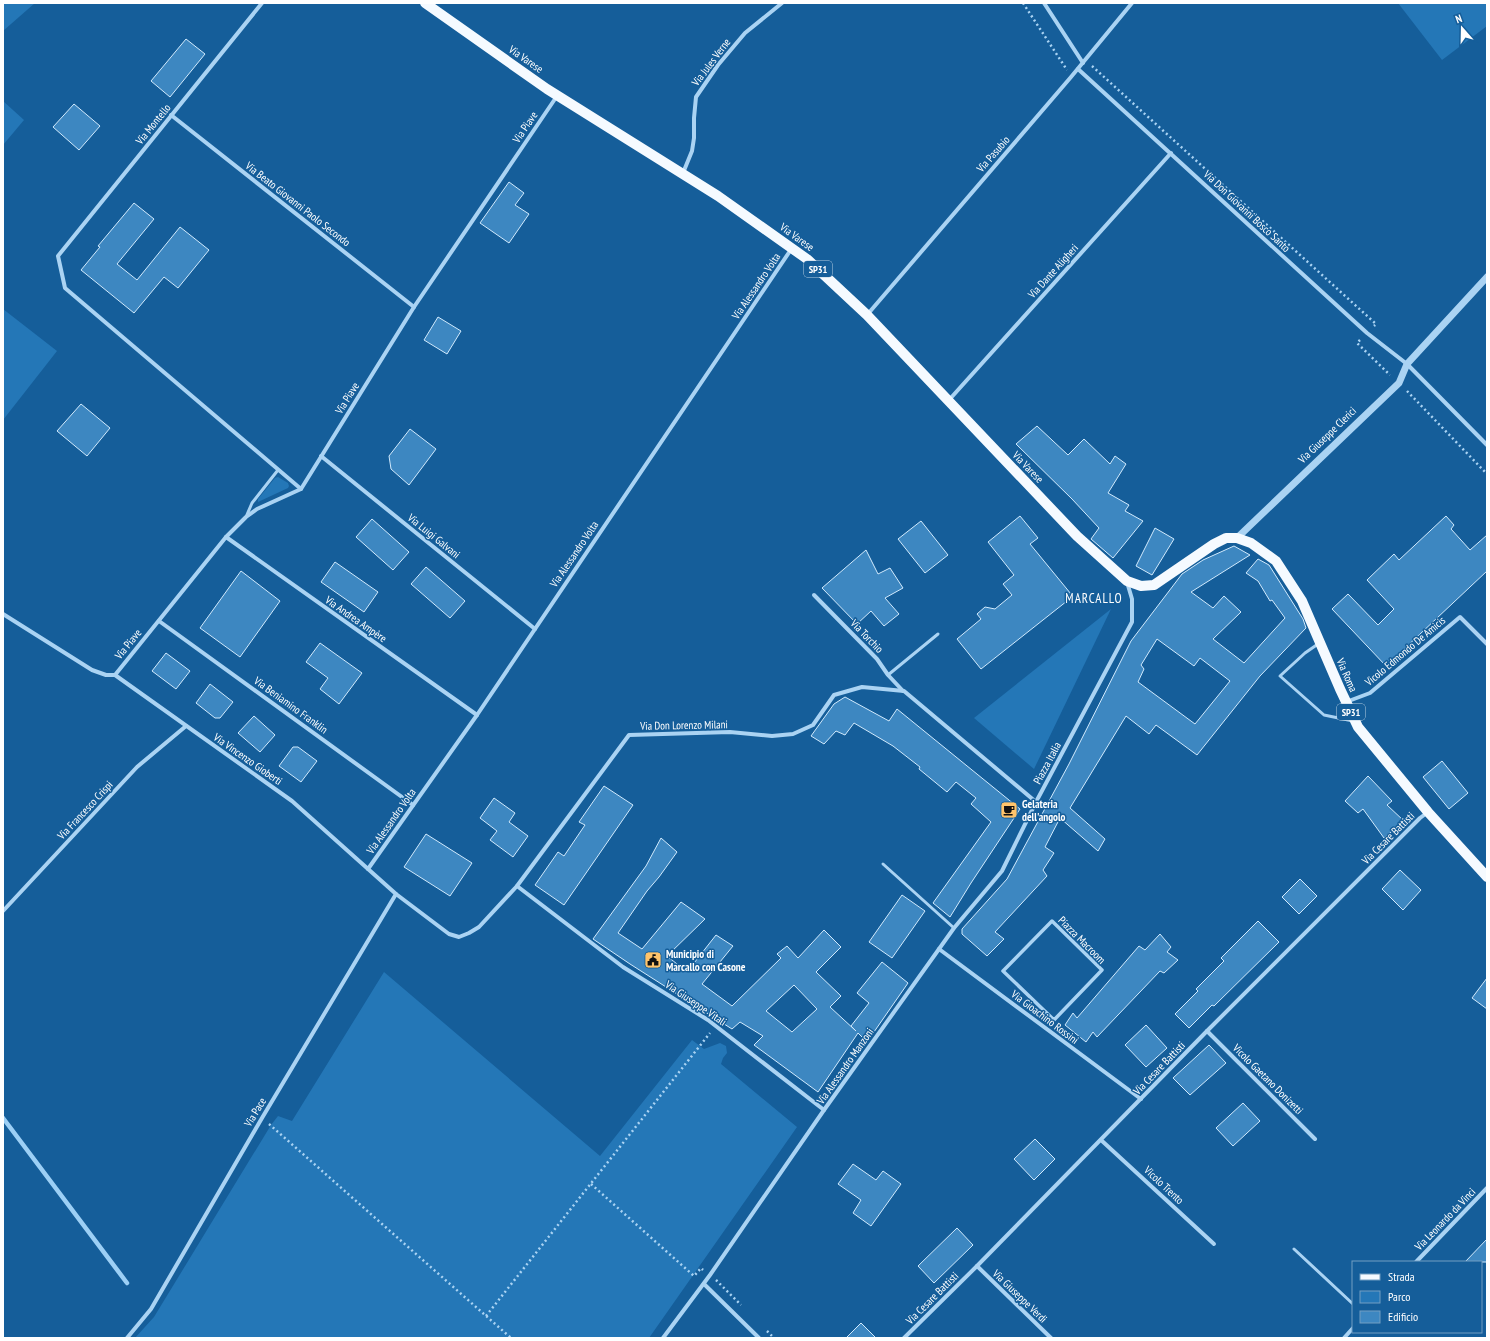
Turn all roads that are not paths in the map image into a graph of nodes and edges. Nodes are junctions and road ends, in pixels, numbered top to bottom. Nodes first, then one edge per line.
1 (262, 3) edge
2 (425, 3) edge
3 (782, 3) edge
4 (1044, 3) edge
5 (1132, 3) edge
6 (1083, 63) junction
7 (1078, 69) junction
8 (557, 95) junction
9 (172, 115) junction
10 (1171, 153) junction
11 (683, 174) junction
12 (792, 248) junction
13 (1487, 278) edge
14 (414, 307) junction
15 (867, 316) junction
16 (1407, 364) junction
17 (948, 401) junction
18 (1487, 445) edge
19 (321, 456) junction
20 (278, 470) junction
21 (301, 489) junction
22 (246, 516) junction
23 (226, 538) junction
24 (1238, 538) junction
25 (1127, 581) junction
26 (814, 596) dead end
27 (3, 614) edge
28 (159, 621) junction
29 (535, 629) junction
30 (938, 634) dead end
31 (1320, 642) junction
32 (1487, 644) edge
33 (115, 675) junction
34 (888, 675) junction
35 (904, 691) junction
36 (1346, 703) junction
37 (477, 715) junction
38 (1354, 721) junction
39 (186, 726) junction
40 (1036, 802) junction
41 (413, 806) junction
42 (1428, 812) junction
43 (883, 864) dead end
44 (368, 869) junction
45 (1487, 877) edge
46 (517, 886) junction
47 (396, 894) junction
48 (3, 911) edge
49 (954, 928) junction
50 (469, 934) joint
51 (939, 949) junction
52 (1054, 1020) joint
53 (1207, 1031) junction
54 (1141, 1099) junction
55 (824, 1110) junction
56 (1315, 1139) dead end
57 (1101, 1140) junction
58 (1487, 1188) edge
59 (1214, 1244) dead end
60 (1294, 1249) dead end
61 (1417, 1261) edge
62 (977, 1266) junction
63 (704, 1284) junction
64 (1352, 1303) edge
65 (1352, 1329) edge
66 (906, 1337) edge
67 (127, 1338) edge
68 (663, 1338) edge
69 (759, 1338) edge
70 (1050, 1338) edge
71 (1344, 1338) edge

1 - 9 street, Via Montello
2 - 8 main road, Via Varese / SP31
3 - 11 street, Via Jules Verne
4 - 6 street
5 - 6 street, Via Pasubio
6 - 7 street, Via Pasubio
7 - 10 street, Via Don Giovanni Bosco Santo
7 - 15 street, Via Pasubio
8 - 11 main road, Via Varese / SP31
8 - 14 street, Via Piave
9 - 14 street, Via Beato Giovanni Paolo Secondo
9 - 20 street, Via Montello
10 - 16 street, Via Don Giovanni Bosco Santo
10 - 17 street, Via Dante Aligheri
11 - 12 main road, Via Varese / SP31
12 - 15 main road, Via Varese / SP31
12 - 29 street, Via Alessandro Volta
13 - 16 street, Via Giuseppe Clerici
14 - 19 street, Via Piave
15 - 17 main road, Via Varese / SP31
16 - 18 street, Via Don Giovanni Bosco Santo
16 - 24 street, Via Giuseppe Clerici
17 - 25 main road, Via Varese / SP31
19 - 21 street, Via Piave
19 - 29 street, Via Luigi Galvani
20 - 21 street
20 - 22 lane
21 - 22 street, Via Piave
22 - 23 street, Via Piave
23 - 28 street, Via Piave
23 - 37 street, Via Andrea Ampère
24 - 25 main road, Via Varese / SP31
24 - 31 main road, Via Roma / SP31
25 - 40 street, Piazza Italia
26 - 34 street, Via Torchio
27 - 33 street, Via Vincenzo Gioberti
28 - 33 street, Via Piave
28 - 41 street, Via Beniamino Franklin
29 - 37 street, Via Alessandro Volta
30 - 34 lane
31 - 36 main road, Via Roma / SP31
31 - 38 lane
32 - 36 street, Vicolo Edmondo De Amicis
33 - 39 street, Via Vincenzo Gioberti
34 - 35 street, Via Torchio
35 - 40 street, Piazza Italia
35 - 46 street, Via Don Lorenzo Milani
36 - 38 main road, Via Roma / SP31
37 - 41 street, Via Alessandro Volta
38 - 42 main road, Via Roma / SP31
39 - 44 street, Via Vincenzo Gioberti
39 - 48 street, Via Francesco Crispi
40 - 49 street, Via Alessandro Manzoni
41 - 44 street, Via Alessandro Volta
42 - 45 main road, Via Roma / SP31
42 - 53 street, Via Cesare Battisti
43 - 49 lane
44 - 47 street, Via Vincenzo Gioberti
46 - 50 street, Via Don Lorenzo Milani
46 - 55 street, Via Giuseppe Vitali
47 - 50 street, Via Vincenzo Gioberti
47 - 67 street, Via Pace
49 - 51 street, Via Alessandro Manzoni
51 - 54 street, Via Gioachino Rossini
51 - 55 street, Via Alessandro Manzoni
52 - 52 street, Piazza Macroom
53 - 54 street, Via Cesare Battisti
53 - 56 street, Vicolo Gaetano Donizetti
54 - 57 street, Via Cesare Battisti
55 - 63 street, Via Alessandro Manzoni
57 - 59 street, Vicolo Trento
57 - 62 street, Via Cesare Battisti
58 - 61 street, Via Leonardo da Vinci
60 - 64 lane
62 - 66 street, Via Cesare Battisti
62 - 70 street, Via Giuseppe Verdi
63 - 68 street, Via Alessandro Manzoni
63 - 69 street
65 - 71 street

